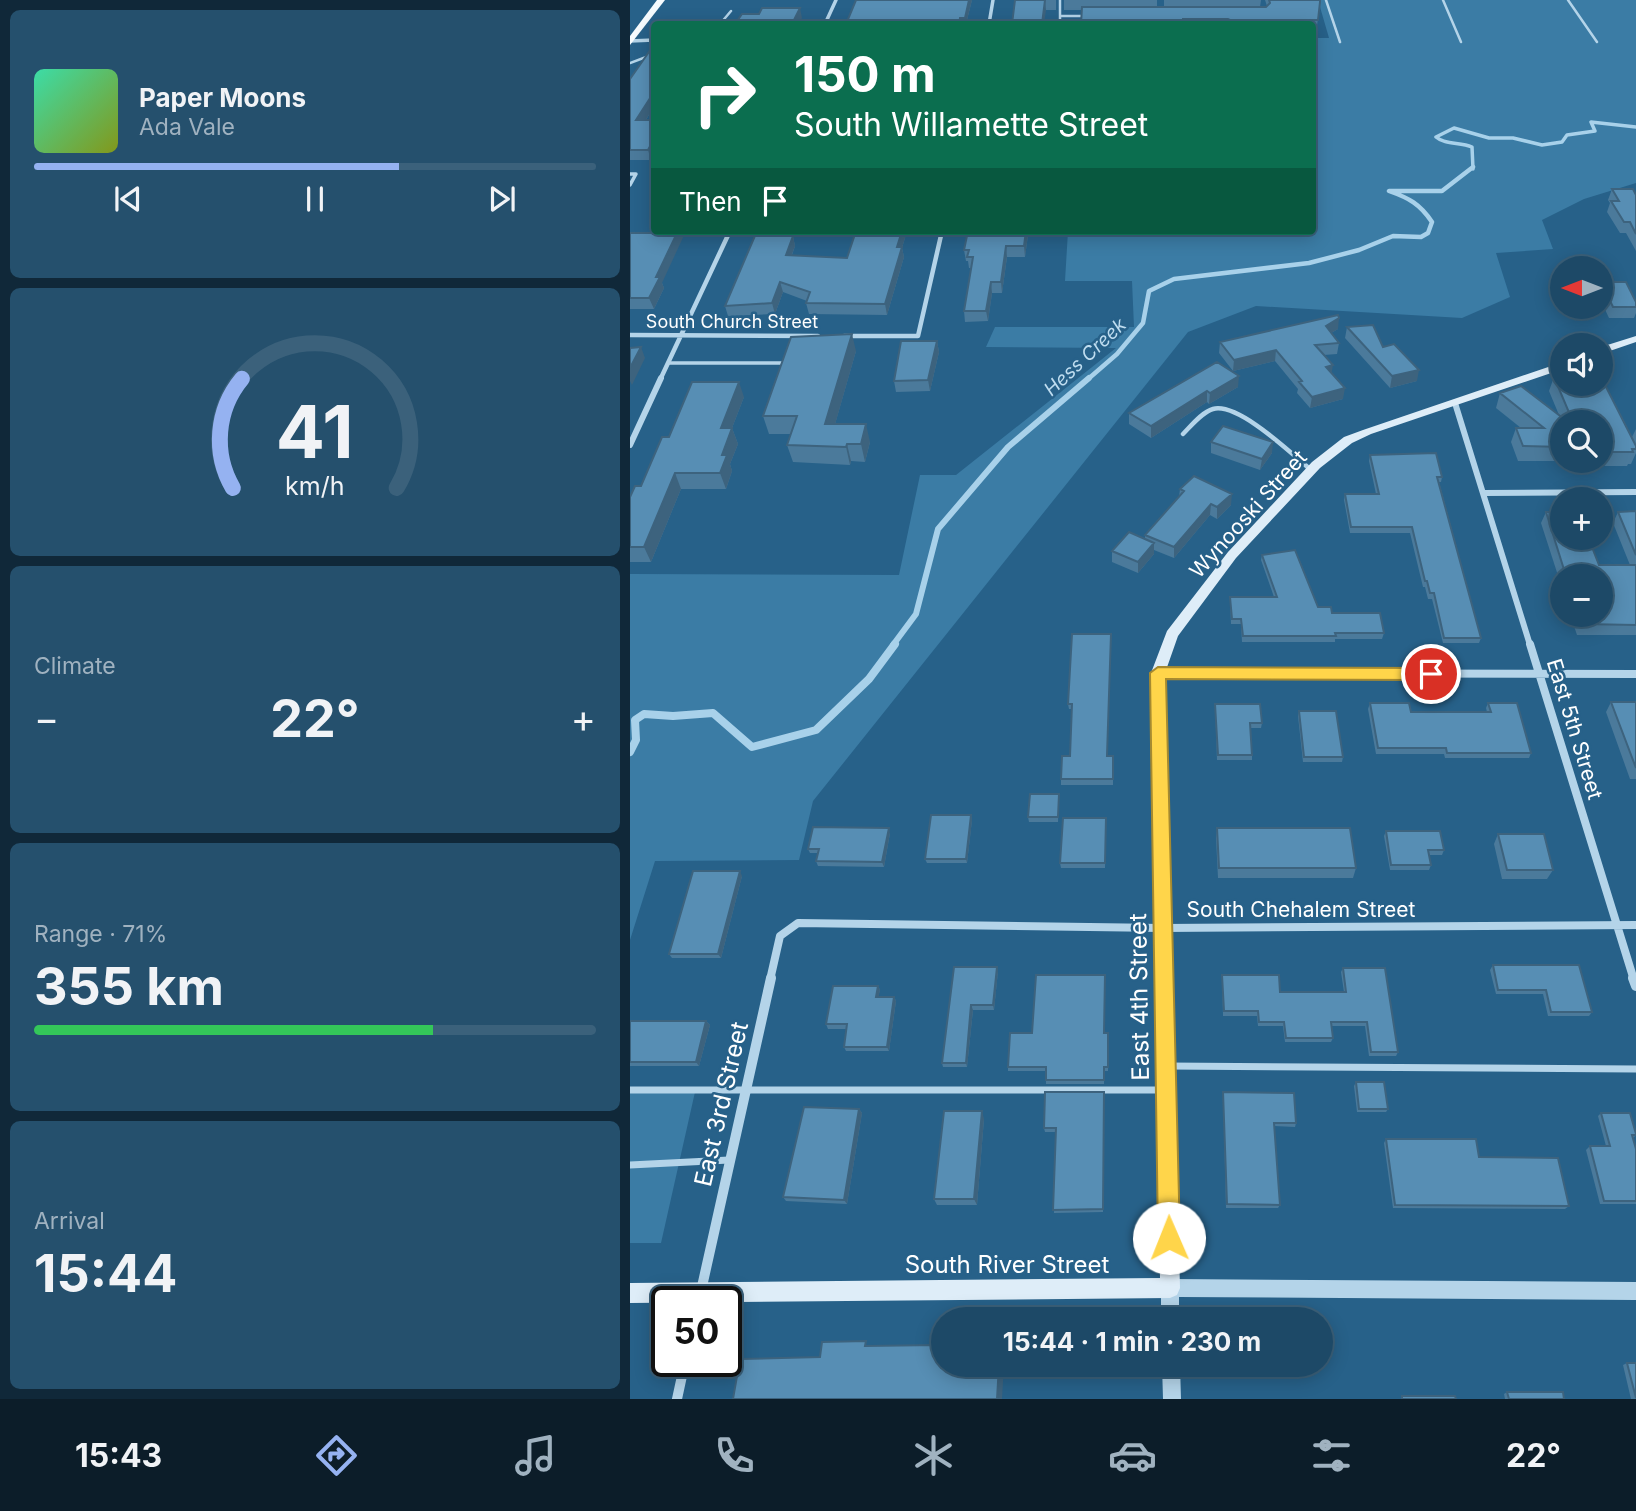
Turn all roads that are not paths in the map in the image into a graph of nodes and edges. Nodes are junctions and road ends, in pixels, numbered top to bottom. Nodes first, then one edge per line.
1 (661, 0) edge
2 (836, 0) edge
3 (993, 0) edge
4 (1060, 0) edge
5 (1325, 0) edge
6 (1443, 0) edge
7 (1568, 0) edge
8 (731, 11) dead end
9 (1061, 16) junction
10 (1086, 16) edge
11 (723, 21) edge
12 (826, 21) edge
13 (990, 21) edge
14 (1060, 21) edge
15 (651, 40) edge
16 (630, 41) edge
17 (1340, 42) dead end
18 (1461, 42) dead end
19 (1597, 42) dead end
20 (651, 55) edge
21 (630, 63) edge
22 (630, 174) edge
23 (630, 185) edge
24 (728, 235) edge
25 (941, 235) edge
26 (630, 335) edge
27 (682, 335) junction
28 (1636, 339) edge
29 (1613, 347) edge
30 (669, 363) junction
31 (785, 363) edge
32 (1550, 370) edge
33 (1455, 403) junction
34 (1183, 434) dead end
35 (630, 445) edge
36 (1311, 470) junction
37 (1636, 492) edge
38 (1484, 493) junction
39 (1158, 673) junction
40 (1540, 674) junction
41 (1636, 674) edge
42 (798, 923) joint
43 (1617, 925) junction
44 (1636, 925) edge
45 (1162, 928) junction
46 (1636, 986) edge
47 (1165, 1066) junction
48 (1636, 1069) edge
49 (746, 1089) junction
50 (630, 1090) edge
51 (1165, 1090) junction
52 (729, 1160) junction
53 (630, 1165) edge
54 (701, 1286) edge
55 (1170, 1289) junction
56 (1636, 1291) edge
57 (630, 1293) edge
58 (651, 1294) edge
59 (742, 1296) edge
60 (1170, 1307) edge
61 (682, 1377) edge
62 (1171, 1377) edge
63 (677, 1399) edge
64 (1172, 1399) edge

1 - 16 main road
2 - 12 street
3 - 13 street
4 - 9 lane
5 - 17 lane
6 - 18 lane
7 - 19 lane
8 - 11 lane
9 - 10 lane
9 - 14 lane
15 - 16 street
20 - 21 lane
22 - 23 lane
24 - 27 street
25 - 27 street, South Church Street
26 - 27 street, South Church Street
27 - 30 street
28 - 29 main road
30 - 31 lane
30 - 35 street
32 - 33 main road, Wynooski Street
33 - 36 main road, Wynooski Street
33 - 38 street, East 5th Street
34 - 36 lane
36 - 39 main road, Wynooski Street
37 - 38 street
38 - 40 street, East 5th Street
39 - 40 street
39 - 45 main road, East 4th Street
40 - 41 street
40 - 43 street, East 5th Street
42 - 45 street, South Chehalem Street
42 - 49 street, East 3rd Street
43 - 44 street, South Chehalem Street
43 - 45 street, South Chehalem Street
43 - 46 street, East 5th Street
45 - 47 main road, East 4th Street
47 - 48 lane
47 - 51 main road, East 4th Street
49 - 50 lane
49 - 51 lane
49 - 52 street, East 3rd Street
51 - 55 main road, East 4th Street
52 - 53 lane
52 - 54 street, East 3rd Street
55 - 56 street, South River Street
55 - 59 main road, South River Street
55 - 60 street, East 4th Street
57 - 58 main road, South River Street
61 - 63 street
62 - 64 street

